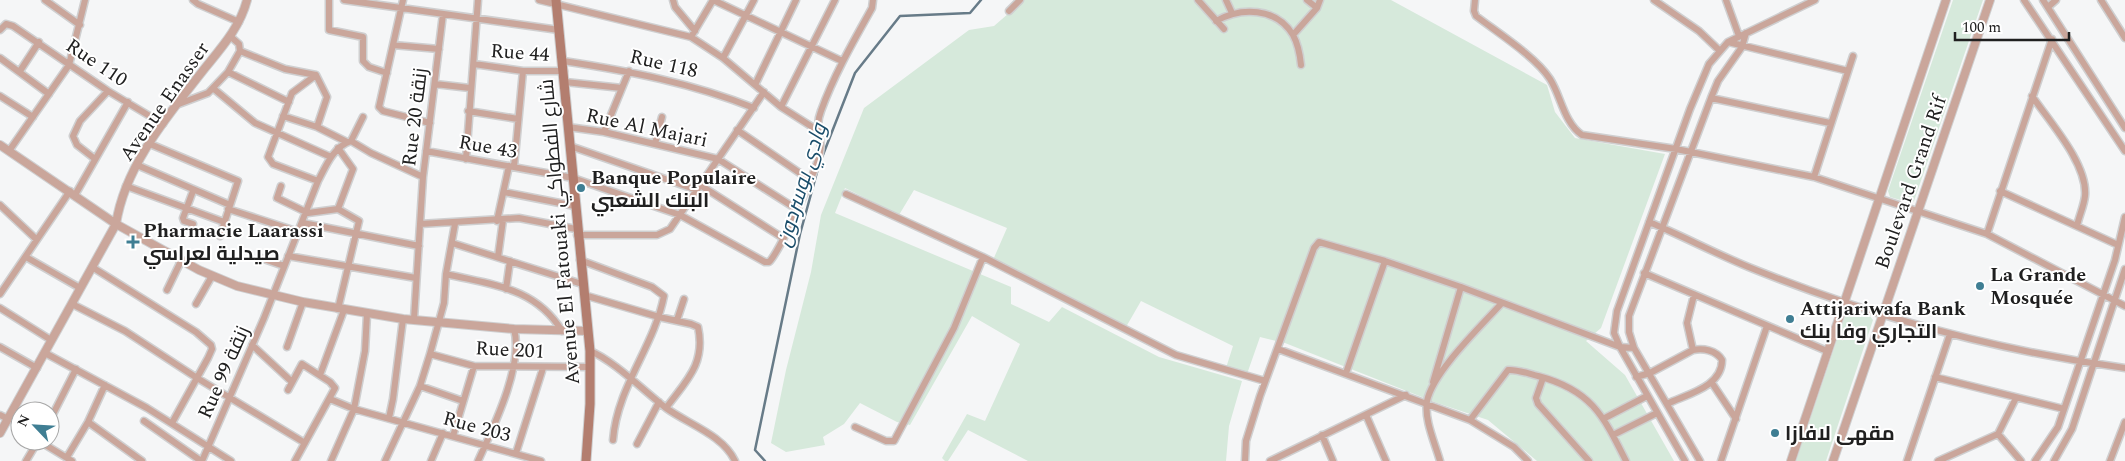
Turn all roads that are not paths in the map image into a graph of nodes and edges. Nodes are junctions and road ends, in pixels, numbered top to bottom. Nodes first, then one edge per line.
1 (44, 0) edge
2 (85, 0) edge
3 (193, 0) edge
4 (247, 0) edge
5 (329, 0) edge
6 (344, 0) edge
7 (478, 0) edge
8 (539, 0) edge
9 (673, 0) edge
10 (713, 0) edge
11 (754, 0) edge
12 (796, 0) edge
13 (835, 0) edge
14 (873, 0) edge
15 (1020, 0) edge
16 (1198, 0) edge
17 (1226, 0) edge
18 (1308, 0) edge
19 (1320, 0) edge
20 (1475, 0) edge
21 (1654, 0) edge
22 (1726, 0) edge
23 (1815, 0) edge
24 (1946, 0) edge
25 (1990, 0) edge
26 (2024, 0) edge
27 (2043, 0) edge
28 (2056, 0) edge
29 (2101, 0) edge
30 (556, 2) edge
31 (402, 4) edge
32 (2048, 7) junction
33 (1317, 8) junction
34 (1009, 11) dead end
35 (1232, 13) junction
36 (443, 14) junction
37 (746, 15) junction
38 (477, 18) junction
39 (1216, 20) junction
40 (239, 22) junction
41 (80, 25) junction
42 (1224, 29) dead end
43 (0, 30) edge
44 (560, 30) junction
45 (780, 32) junction
46 (693, 34) junction
47 (1293, 35) junction
48 (1742, 35) junction
49 (230, 36) junction
50 (2125, 38) edge
51 (2052, 39) junction
52 (39, 42) junction
53 (1728, 42) junction
54 (393, 45) junction
55 (812, 46) junction
56 (1742, 47) junction
57 (439, 49) junction
58 (240, 51) junction
59 (1720, 51) junction
60 (1853, 56) dead end
61 (0, 58) edge
62 (723, 58) junction
63 (563, 61) junction
64 (842, 61) junction
65 (474, 64) junction
66 (69, 65) junction
67 (1302, 65) dead end
68 (20, 71) junction
69 (523, 71) junction
70 (564, 71) junction
71 (629, 71) junction
72 (1848, 71) junction
73 (228, 72) junction
74 (387, 73) junction
75 (316, 74) junction
76 (565, 82) junction
77 (435, 84) junction
78 (756, 85) junction
79 (470, 88) junction
80 (622, 88) junction
81 (214, 89) junction
82 (108, 91) junction
83 (764, 92) junction
84 (49, 94) junction
85 (0, 96) edge
86 (2032, 96) junction
87 (1711, 98) junction
88 (128, 102) junction
89 (288, 102) junction
90 (176, 106) junction
91 (781, 107) junction
92 (754, 108) junction
93 (468, 111) junction
94 (283, 116) junction
95 (33, 117) junction
96 (363, 117) dead end
97 (662, 118) dead end
98 (518, 120) junction
99 (430, 122) junction
100 (1830, 123) junction
101 (163, 124) junction
102 (317, 127) junction
103 (568, 127) junction
104 (2125, 128) edge
105 (737, 130) junction
106 (817, 130) junction
107 (604, 132) junction
108 (276, 133) junction
109 (349, 141) junction
110 (150, 144) junction
111 (655, 144) junction
112 (0, 145) edge
113 (570, 146) junction
114 (338, 148) junction
115 (1676, 149) junction
116 (9, 151) junction
117 (426, 151) junction
118 (2125, 151) edge
119 (1689, 152) junction
120 (331, 156) junction
121 (95, 159) junction
122 (466, 159) junction
123 (718, 159) junction
124 (137, 166) junction
125 (511, 166) junction
126 (1814, 176) junction
127 (423, 177) junction
128 (572, 178) junction
129 (810, 180) junction
130 (318, 181) junction
131 (126, 186) junction
132 (281, 186) dead end
133 (699, 188) junction
134 (193, 191) junction
135 (2000, 191) junction
136 (504, 192) junction
137 (72, 193) junction
138 (846, 194) dead end
139 (1880, 198) junction
140 (0, 205) edge
141 (575, 206) junction
142 (229, 207) junction
143 (186, 208) junction
144 (338, 209) junction
145 (798, 210) junction
146 (1917, 210) junction
147 (308, 212) junction
148 (680, 215) junction
149 (2125, 217) edge
150 (500, 220) junction
151 (224, 222) junction
152 (1649, 222) junction
153 (303, 223) junction
154 (116, 224) junction
155 (193, 224) dead end
156 (420, 224) junction
157 (455, 224) junction
158 (2077, 226) junction
159 (1661, 227) junction
160 (300, 232) junction
161 (577, 232) junction
162 (357, 234) junction
163 (1987, 234) junction
164 (220, 236) dead end
165 (783, 238) junction
166 (36, 239) junction
167 (452, 243) junction
168 (2118, 245) junction
169 (419, 246) junction
170 (288, 256) junction
171 (26, 257) junction
172 (498, 257) junction
173 (983, 257) junction
174 (262, 258) dead end
175 (580, 260) junction
176 (181, 261) junction
177 (510, 261) junction
178 (1385, 261) junction
179 (284, 266) junction
180 (350, 266) junction
181 (92, 267) junction
182 (2125, 269) edge
183 (446, 274) junction
184 (1644, 274) junction
185 (212, 276) junction
186 (416, 278) junction
187 (582, 284) junction
188 (1461, 287) junction
189 (80, 288) junction
190 (506, 289) junction
191 (166, 290) dead end
192 (0, 294) edge
193 (1694, 294) junction
194 (2104, 294) junction
195 (274, 295) junction
196 (584, 295) junction
197 (684, 298) dead end
198 (2115, 300) junction
199 (303, 302) junction
200 (1844, 302) junction
201 (72, 304) junction
202 (196, 304) dead end
203 (1501, 304) junction
204 (2125, 306) edge
205 (0, 308) edge
206 (341, 310) junction
207 (367, 314) junction
208 (1882, 314) junction
209 (659, 317) junction
210 (403, 319) junction
211 (414, 319) junction
212 (677, 320) junction
213 (438, 322) junction
214 (1767, 326) junction
215 (514, 329) junction
216 (562, 331) junction
217 (588, 331) junction
218 (1950, 334) junction
219 (51, 340) junction
220 (252, 345) junction
221 (287, 346) dead end
222 (0, 347) edge
223 (1620, 347) junction
224 (1634, 348) junction
225 (1278, 350) junction
226 (1692, 350) junction
227 (590, 351) junction
228 (1827, 351) junction
229 (44, 353) junction
230 (430, 354) junction
231 (2079, 362) junction
232 (2094, 364) junction
233 (474, 366) junction
234 (590, 367) junction
235 (37, 368) junction
236 (513, 368) junction
237 (543, 368) junction
238 (2125, 368) edge
239 (76, 369) junction
240 (1346, 373) junction
241 (1650, 373) junction
242 (320, 375) junction
243 (1636, 376) junction
244 (1935, 377) junction
245 (197, 378) junction
246 (1543, 378) junction
247 (629, 379) junction
248 (1265, 381) junction
249 (291, 382) junction
250 (1712, 383) junction
251 (105, 385) junction
252 (420, 386) junction
253 (1432, 388) junction
254 (288, 390) dead end
255 (1406, 395) junction
256 (1647, 396) junction
257 (230, 398) junction
258 (2016, 398) junction
259 (330, 400) junction
260 (60, 401) edge
261 (463, 401) junction
262 (660, 402) junction
263 (1427, 403) junction
264 (1667, 404) junction
265 (666, 408) junction
266 (354, 409) junction
267 (2064, 409) junction
268 (1657, 413) junction
269 (0, 415) edge
270 (1366, 415) junction
271 (389, 418) junction
272 (8, 419) junction
273 (1603, 419) junction
274 (1736, 419) junction
275 (1470, 420) junction
276 (144, 421) dead end
277 (88, 422) junction
278 (405, 422) junction
279 (2125, 422) edge
280 (172, 423) junction
281 (855, 427) dead end
282 (0, 433) edge
283 (443, 433) junction
284 (1998, 434) junction
285 (1322, 435) junction
286 (1613, 435) junction
287 (453, 436) junction
288 (613, 440) dead end
289 (305, 443) junction
290 (637, 444) dead end
291 (485, 445) junction
292 (208, 446) junction
293 (56, 451) edge
294 (520, 456) edge
295 (1282, 458) edge
296 (69, 459) edge
297 (142, 461) edge
298 (201, 461) edge
299 (231, 461) edge
300 (296, 461) edge
301 (331, 461) edge
302 (385, 461) edge
303 (432, 461) edge
304 (478, 461) edge
305 (541, 461) edge
306 (586, 461) edge
307 (735, 461) edge
308 (1245, 461) edge
309 (1270, 461) edge
310 (1333, 461) edge
311 (1386, 461) edge
312 (1440, 461) edge
313 (1528, 461) edge
314 (1589, 461) edge
315 (1626, 461) edge
316 (1684, 461) edge
317 (1700, 461) edge
318 (1721, 461) edge
319 (1791, 461) edge
320 (1833, 461) edge
321 (1907, 461) edge
322 (1938, 461) edge
323 (2020, 461) edge
324 (2035, 461) edge
325 (2054, 461) edge
326 (2110, 461) edge

1 - 41 street
2 - 41 street
3 - 40 street
4 - 40 street, Avenue Enasser
5 - 74 street
6 - 31 street
7 - 38 street
8 - 30 street
9 - 46 street
10 - 37 street
10 - 46 street
11 - 37 street
12 - 45 street
13 - 55 street
14 - 64 street
15 - 34 street
16 - 39 street
17 - 35 street
18 - 33 street
19 - 33 street
20 - 115 street
21 - 59 street
22 - 48 street
23 - 48 street
24 - 139 street, Boulevard Grand Rif
25 - 146 street, Boulevard Grand Rif
26 - 51 street
27 - 32 street
28 - 32 street
29 - 50 street
30 - 44 main road, Avenue El Fatouaki شارع الفطواكي
30 - 46 street
31 - 36 street
31 - 54 street
32 - 104 street
33 - 47 street
35 - 39 street
35 - 47 street
36 - 38 street
36 - 57 street, Rue 20 زنقة
37 - 45 street
37 - 62 street
38 - 44 street
38 - 65 street
39 - 42 street
40 - 49 street, Avenue Enasser
41 - 66 street
43 - 52 street, Rue 110
44 - 63 main road, Avenue El Fatouaki شارع الفطواكي
45 - 55 street
45 - 78 street
46 - 62 street
47 - 67 street
48 - 53 street
48 - 56 street
49 - 58 street
49 - 90 street, Avenue Enasser
51 - 86 street
51 - 118 street
52 - 66 street, Rue 110
52 - 68 street
53 - 56 street
53 - 59 street
54 - 57 street
54 - 74 street
55 - 64 street
55 - 91 street
56 - 72 street
56 - 87 street
57 - 77 street, Rue 20 زنقة
58 - 73 street
58 - 75 street
59 - 115 street
60 - 72 street
61 - 68 street
62 - 78 street
63 - 70 main road, Avenue El Fatouaki شارع الفطواكي
63 - 71 street, Rue 118
64 - 106 street
65 - 69 street, Rue 44
65 - 79 street
66 - 82 street, Rue 110
66 - 84 street
68 - 84 street
69 - 70 street, Rue 44
69 - 98 street
70 - 76 main road, Avenue El Fatouaki شارع الفطواكي
71 - 80 street
71 - 92 street, Rue 118
72 - 100 street
73 - 81 street
73 - 89 street
74 - 99 street
75 - 89 street
75 - 102 street
76 - 80 street
76 - 103 main road, Avenue El Fatouaki شارع الفطواكي
77 - 79 street
77 - 99 street, Rue 20 زنقة
78 - 83 street
79 - 93 street
80 - 107 street
81 - 90 street
81 - 108 street
82 - 88 street, Rue 110
82 - 121 street
83 - 91 street
83 - 92 street
84 - 95 street
85 - 95 street
86 - 135 street
86 - 158 street
87 - 100 street
87 - 119 street
88 - 101 street, Rue 110
88 - 121 street
89 - 94 street
90 - 101 street, Avenue Enasser
91 - 106 street
92 - 105 street
93 - 98 street
93 - 122 street
94 - 102 street
94 - 108 street
95 - 116 street
96 - 109 street
97 - 111 street
98 - 125 street
99 - 117 street, Rue 20 زنقة
100 - 126 street
101 - 110 street, Avenue Enasser
102 - 109 street
103 - 107 street, Rue Al Majari
103 - 113 main road, Avenue El Fatouaki شارع الفطواكي
105 - 123 street
105 - 129 street
106 - 129 street
107 - 111 street, Rue Al Majari
108 - 120 street
108 - 130 street
109 - 114 street, Rue 99 زنقة
109 - 127 street
110 - 124 street, Avenue Enasser
110 - 142 street
111 - 123 street, Rue Al Majari
112 - 116 street
113 - 128 main road, Avenue El Fatouaki شارع الفطواكي
113 - 133 street
114 - 120 street, Rue 99 زنقة
114 - 144 street
115 - 119 street
115 - 152 street
116 - 137 street
117 - 122 street, Rue 43
117 - 127 street, Rue 20 زنقة
119 - 126 street
119 - 159 street
120 - 130 street, Rue 99 زنقة
121 - 137 street
122 - 125 street, Rue 43
123 - 133 street
123 - 145 street, Rue Al Majari
124 - 131 street, Avenue Enasser
124 - 134 street
125 - 128 street, Rue 43
125 - 136 street
126 - 139 street
127 - 156 street, Rue 20 زنقة
128 - 141 main road, Avenue El Fatouaki شارع الفطواكي
128 - 148 street, Rue 43
129 - 145 street
130 - 147 street, Rue 99 زنقة
131 - 143 street
131 - 154 street, Avenue Enasser
132 - 147 street
133 - 148 street
133 - 165 street
134 - 142 street
134 - 143 street
135 - 158 street
135 - 163 street
136 - 141 street
136 - 150 street
137 - 154 street
137 - 166 street
138 - 173 street
139 - 146 street
139 - 200 street, Boulevard Grand Rif
140 - 166 street
141 - 161 main road, Avenue El Fatouaki شارع الفطواكي
142 - 151 street
142 - 160 street
143 - 151 street
143 - 155 street
144 - 147 street
144 - 162 street
145 - 165 street
146 - 163 street
146 - 208 street, Boulevard Grand Rif
147 - 153 street, Rue 99 زنقة
148 - 161 street
148 - 165 street, Rue 43
149 - 168 street
150 - 157 street
150 - 161 street
150 - 172 street
151 - 164 street
152 - 159 street
152 - 223 street
153 - 160 street, Rue 99 زنقة
153 - 162 street
154 - 176 street
154 - 181 street, Avenue Enasser
156 - 157 street
156 - 169 street, Rue 20 زنقة
157 - 167 street
158 - 168 street
159 - 184 street
159 - 200 street
160 - 170 street, Rue 99 زنقة
161 - 175 main road, Avenue El Fatouaki شارع الفطواكي
162 - 169 street
162 - 180 street
163 - 194 street
166 - 171 street
167 - 172 street
167 - 183 street
168 - 194 street
169 - 186 street, Rue 20 زنقة
170 - 179 street, Rue 99 زنقة
170 - 180 street
171 - 189 street
171 - 192 street
172 - 177 street
173 - 248 street
173 - 281 street
174 - 179 street
175 - 187 main road, Avenue El Fatouaki شارع الفطواكي
175 - 209 street
176 - 185 street
176 - 191 street
177 - 187 street
177 - 190 street
178 - 188 street
178 - 225 street
178 - 240 street
179 - 195 street, Rue 99 زنقة
180 - 186 street
180 - 206 street
181 - 189 street, Avenue Enasser
181 - 245 street
182 - 198 street
183 - 190 street
183 - 213 street
184 - 193 street
184 - 224 street
185 - 195 street
185 - 202 street
186 - 211 street, Rue 20 زنقة
187 - 196 main road, Avenue El Fatouaki شارع الفطواكي
188 - 203 street
188 - 253 street
189 - 201 street, Avenue Enasser
190 - 216 street
193 - 214 street
193 - 226 street
194 - 198 street
194 - 231 street
195 - 199 street
195 - 220 street, Rue 99 زنقة
196 - 209 street
196 - 217 main road, Avenue El Fatouaki شارع الفطواكي
197 - 212 street
198 - 204 street
198 - 232 street
199 - 206 street
199 - 221 street
200 - 208 street
200 - 228 street, Boulevard Grand Rif
201 - 219 street, Avenue Enasser
201 - 245 street
203 - 223 street
203 - 253 street
205 - 219 street
206 - 207 street
206 - 242 street
207 - 210 street
207 - 266 street
208 - 218 street
208 - 320 street, Boulevard Grand Rif
209 - 212 street
209 - 247 street
210 - 211 street
210 - 271 street
211 - 213 street
212 - 265 street
213 - 215 street
213 - 230 street
214 - 228 street
214 - 274 street
215 - 216 street
215 - 236 street
216 - 217 street
217 - 227 main road, Avenue El Fatouaki شارع الفطواكي
218 - 231 street
218 - 244 street
219 - 229 street, Avenue Enasser
220 - 249 street
220 - 257 street, Rue 99 زنقة
222 - 235 street
223 - 224 street
223 - 243 street
224 - 241 street
225 - 240 street
225 - 248 street
226 - 241 street
226 - 250 street
227 - 234 main road, Avenue El Fatouaki شارع الفطواكي
227 - 247 street
228 - 319 street, Boulevard Grand Rif
229 - 235 street, Avenue Enasser
229 - 239 street
230 - 233 street, Rue 201
230 - 252 street
231 - 232 street
231 - 267 street
232 - 238 street
232 - 325 street
233 - 236 street, Rue 201
233 - 261 street
234 - 237 street, Rue 201
234 - 306 main road, Avenue El Fatouaki شارع الفطواكي
235 - 272 street, Avenue Enasser
236 - 237 street, Rue 201
236 - 291 street
237 - 294 street
239 - 251 street
239 - 260 street
240 - 255 street
241 - 243 street
241 - 264 street
242 - 249 street
242 - 259 street
243 - 256 street
244 - 258 street
244 - 321 street
245 - 257 street
245 - 280 street
246 - 273 street
246 - 275 street
246 - 314 street
247 - 262 street
247 - 288 street
248 - 308 street
249 - 254 street
250 - 264 street
250 - 274 street
251 - 277 street
251 - 280 street
252 - 261 street
252 - 278 street
253 - 263 street
255 - 263 street
255 - 270 street
256 - 268 street
256 - 273 street
257 - 289 street
257 - 292 street, Rue 99 زنقة
258 - 267 street
258 - 284 street
259 - 266 street, Rue 203
259 - 289 street
261 - 287 street
262 - 265 street
262 - 290 street
263 - 275 street
263 - 312 street
264 - 317 street
265 - 307 street
266 - 271 street, Rue 203
266 - 301 street
267 - 324 street
268 - 286 street
268 - 316 street
269 - 272 street
270 - 285 street
270 - 311 street
271 - 278 street, Rue 203
272 - 282 street, Avenue Enasser
273 - 286 street
274 - 318 street
275 - 313 street
276 - 298 street
277 - 296 street
277 - 297 street
278 - 283 street, Rue 203
278 - 302 street
279 - 326 street
280 - 292 street
283 - 287 street, Rue 203
283 - 303 street
284 - 322 street
284 - 323 street
285 - 295 street
285 - 310 street
286 - 315 street
287 - 291 street, Rue 203
289 - 300 street
291 - 294 street, Rue 203
291 - 304 street
292 - 298 street, Rue 99 زنقة
292 - 299 street
293 - 296 street
294 - 305 street, Rue 203
295 - 309 street

